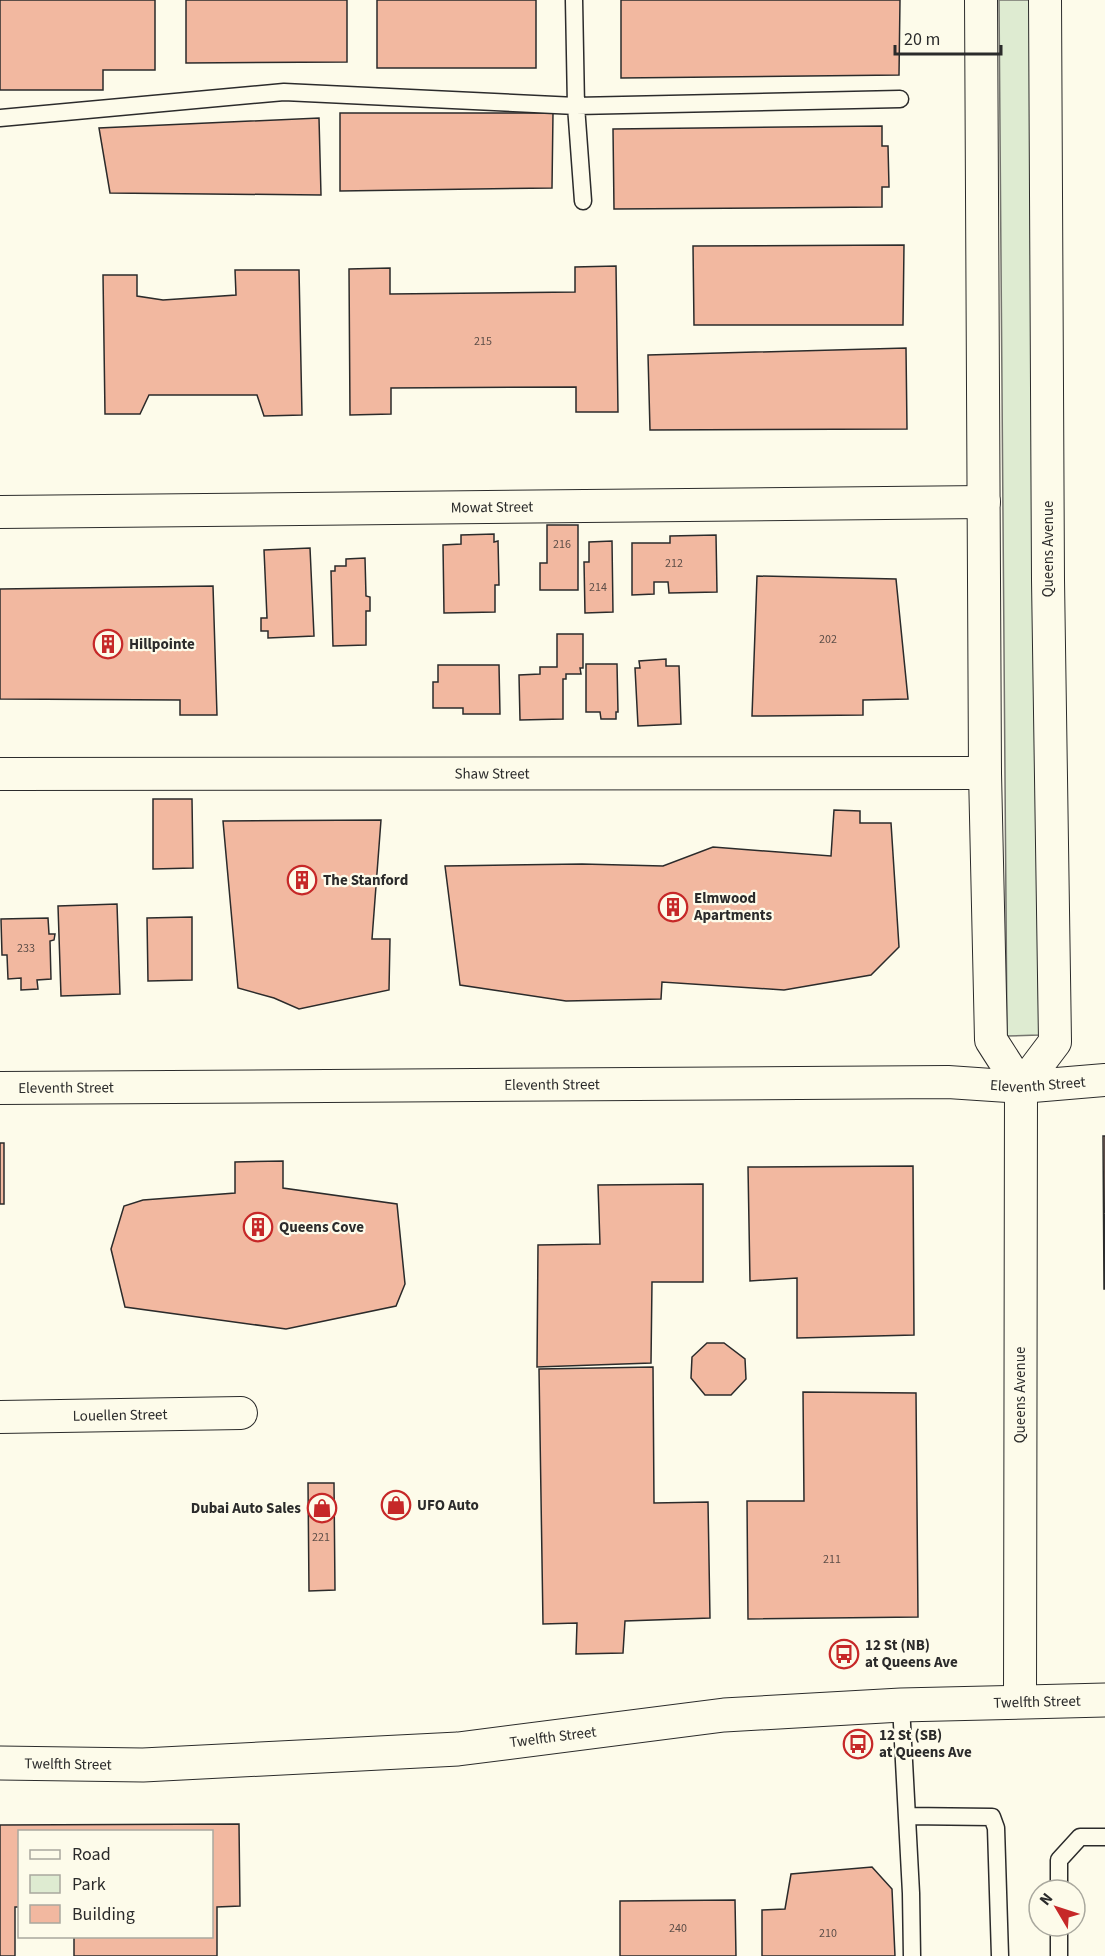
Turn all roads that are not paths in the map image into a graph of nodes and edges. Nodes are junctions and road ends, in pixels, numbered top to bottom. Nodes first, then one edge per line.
1 (574, 0) edge
2 (981, 0) edge
3 (1045, 0) edge
4 (900, 99) dead end
5 (576, 106) junction
6 (0, 118) edge
7 (583, 201) dead end
8 (984, 502) junction
9 (0, 512) edge
10 (985, 773) junction
11 (0, 774) edge
12 (1105, 1080) edge
13 (1021, 1087) junction
14 (0, 1089) edge
15 (242, 1413) dead end
16 (0, 1417) edge
17 (1105, 1700) edge
18 (1020, 1702) junction
19 (901, 1705) junction
20 (0, 1763) edge
21 (907, 1816) junction
22 (1105, 1837) edge
23 (1059, 1878) edge
24 (1059, 1938) edge
25 (912, 1956) edge
26 (1000, 1956) edge
27 (1059, 1956) edge

1 - 5 lane
2 - 8 street
3 - 13 street, Queens Avenue
4 - 5 lane
5 - 6 lane
5 - 7 lane
8 - 9 street, Mowat Street
8 - 10 street
10 - 11 street, Shaw Street
10 - 13 street
12 - 13 street, Eleventh Street
13 - 14 street, Eleventh Street
13 - 18 street, Queens Avenue
15 - 16 street, Louellen Street
17 - 18 street, Twelfth Street
18 - 19 street, Twelfth Street
19 - 20 street, Twelfth Street
19 - 21 lane
21 - 25 lane
21 - 26 lane
22 - 23 lane
24 - 27 lane

